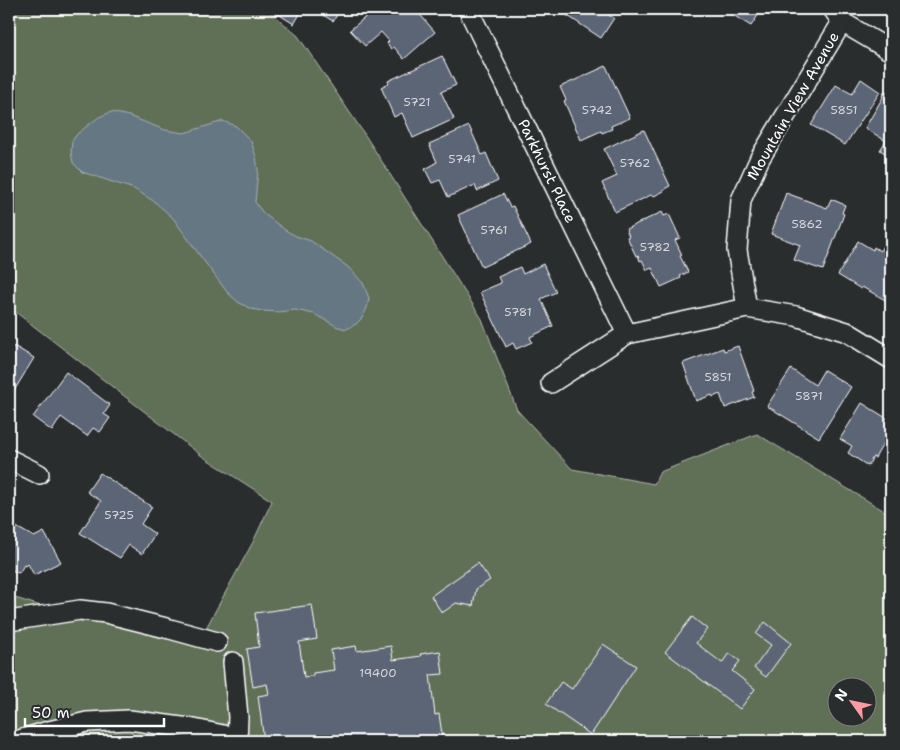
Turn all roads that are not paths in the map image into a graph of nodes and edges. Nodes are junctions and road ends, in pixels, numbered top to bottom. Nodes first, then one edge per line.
1 (468, 9) edge
2 (837, 15) edge
3 (891, 51) edge
4 (747, 308) junction
5 (627, 334) junction
6 (891, 359) edge
7 (551, 382) dead end
8 (9, 459) edge
9 (39, 474) dead end
10 (9, 621) edge
11 (217, 642) dead end
12 (233, 662) dead end
13 (230, 738) edge
14 (16, 741) edge

1 - 5 street, Parkhurst Place
2 - 3 street
2 - 4 street, Mountain View Avenue
4 - 5 street
4 - 6 street
5 - 7 street
8 - 9 street
10 - 11 street
12 - 13 street
13 - 14 street

